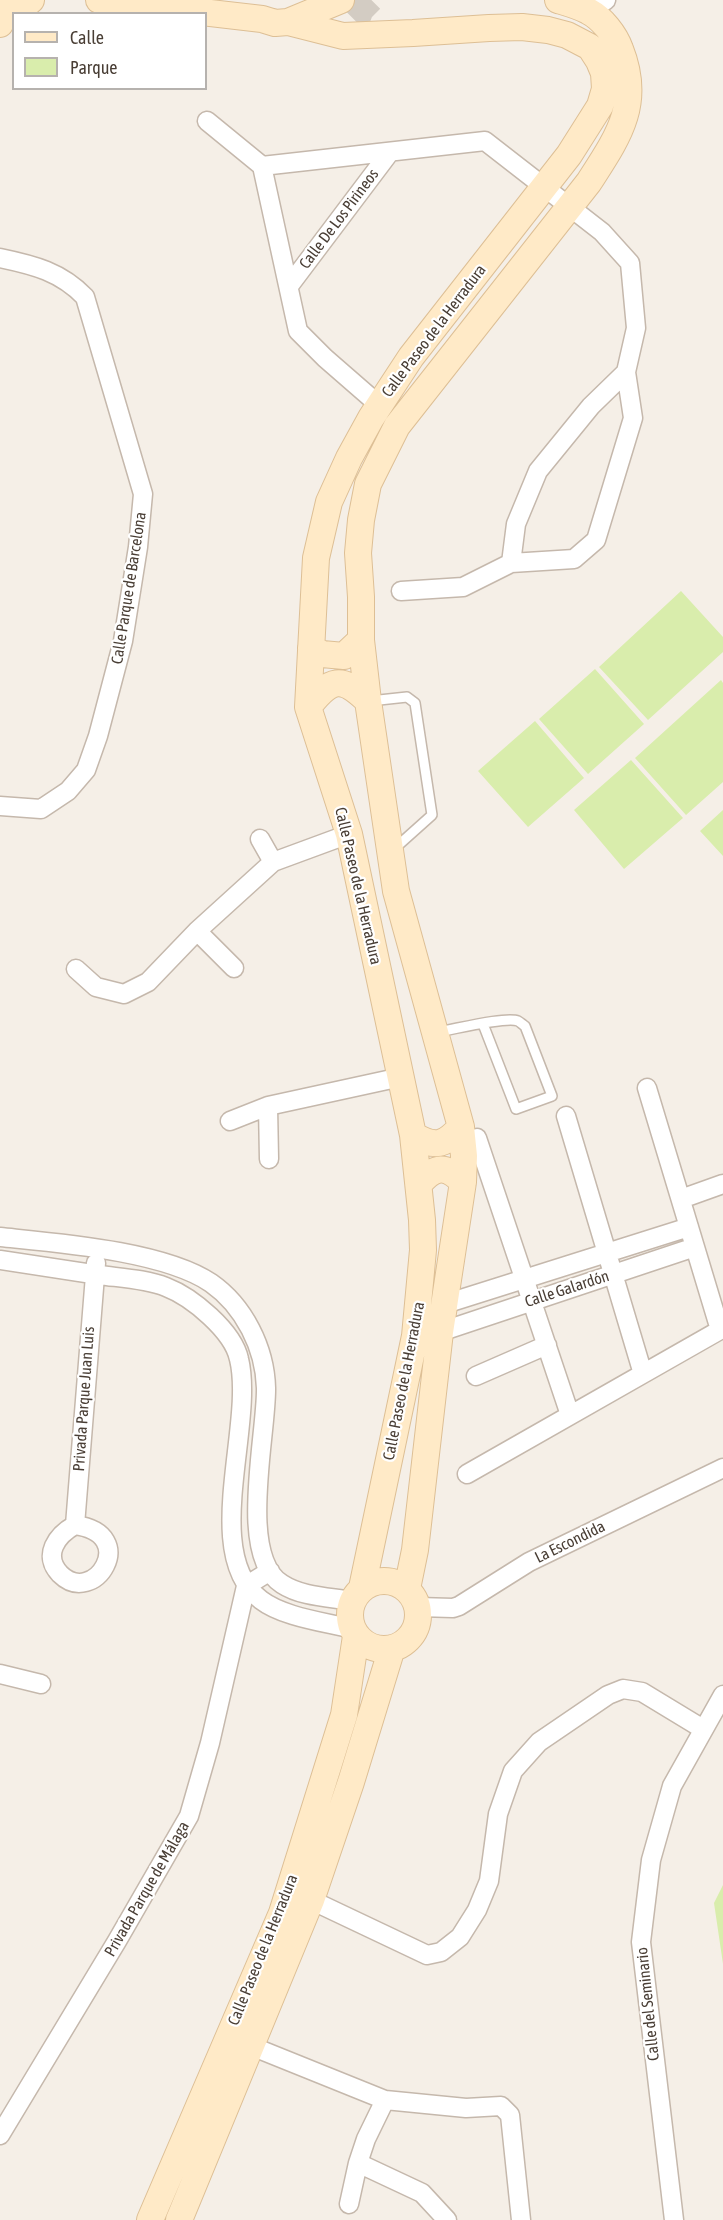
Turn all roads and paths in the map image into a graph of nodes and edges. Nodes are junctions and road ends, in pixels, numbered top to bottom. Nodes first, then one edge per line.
1 (6, 0) edge
2 (31, 0) edge
3 (99, 0) edge
4 (341, 0) edge
5 (558, 0) edge
6 (598, 6) edge
7 (254, 10) edge
8 (16, 12) edge
9 (12, 16) edge
10 (379, 21) tunnel mouth
11 (288, 22) junction
12 (0, 25) edge
13 (590, 47) junction
14 (207, 121) dead end
15 (390, 152) junction
16 (262, 166) junction
17 (544, 187) junction
18 (570, 206) junction
19 (0, 258) edge
20 (289, 286) junction
21 (626, 372) junction
22 (379, 405) junction
23 (511, 563) junction
24 (401, 591) dead end
25 (361, 640) junction
26 (311, 648) junction
27 (368, 701) junction
28 (308, 707) junction
29 (0, 806) edge
30 (349, 834) junction
31 (260, 839) dead end
32 (391, 851) junction
33 (273, 862) junction
34 (197, 931) junction
35 (234, 968) dead end
36 (76, 969) dead end
37 (483, 1024) junction
38 (435, 1033) junction
39 (401, 1077) junction
40 (647, 1088) dead end
41 (268, 1106) junction
42 (566, 1116) dead end
43 (230, 1121) dead end
44 (469, 1132) junction
45 (413, 1135) junction
46 (269, 1159) dead end
47 (463, 1182) junction
48 (419, 1184) junction
49 (723, 1184) edge
50 (681, 1199) junction
51 (689, 1227) junction
52 (0, 1237) edge
53 (695, 1247) junction
54 (99, 1250) junction
55 (607, 1253) junction
56 (0, 1260) edge
57 (94, 1274) junction
58 (613, 1274) junction
59 (525, 1279) junction
60 (532, 1300) junction
61 (445, 1304) junction
62 (440, 1332) junction
63 (547, 1345) junction
64 (644, 1374) junction
65 (476, 1376) dead end
66 (570, 1415) junction
67 (723, 1468) edge
68 (466, 1474) dead end
69 (75, 1525) dead end
70 (270, 1571) junction
71 (246, 1586) junction
72 (357, 1594) junction
73 (412, 1598) junction
74 (354, 1633) junction
75 (392, 1648) junction
76 (0, 1674) edge
77 (41, 1684) dead end
78 (723, 1695) edge
79 (703, 1728) junction
80 (311, 1900) junction
81 (251, 2046) junction
82 (385, 2100) junction
83 (0, 2135) edge
84 (358, 2163) junction
85 (350, 2204) dead end
86 (150, 2220) edge
87 (179, 2220) edge
88 (447, 2220) edge
89 (521, 2220) edge
90 (674, 2220) edge

1 - 12 main road
2 - 8 main road
3 - 7 main road
4 - 11 main road
5 - 6 main road, Calle Paseo de la Herradura
6 - 18 main road, Calle Paseo de la Herradura
7 - 11 main road
9 - 12 main road
10 - 13 main road, Calle Paseo de la Herradura
11 - 13 main road
13 - 17 main road, Calle Paseo de la Herradura
14 - 16 street
15 - 16 street, Calle De Los Pirineos
15 - 17 street, Calle De Los Pirineos
15 - 20 street, Calle De Los Pirineos
16 - 20 street, Calle De Los Pirineos
17 - 18 street, Calle De Los Pirineos
17 - 22 main road, Calle Paseo de la Herradura
18 - 21 street, Calle De Los Pirineos
18 - 25 main road, Calle Paseo de la Herradura
19 - 29 street, Calle Parque de Barcelona
20 - 22 street, Calle De Los Pirineos
21 - 23 street
21 - 23 street
22 - 26 main road, Calle Paseo de la Herradura
23 - 24 street
25 - 26 main road
25 - 27 main road, Calle Paseo de la Herradura
26 - 28 main road, Calle Paseo de la Herradura
27 - 28 main road
27 - 32 main road, Calle Paseo de la Herradura
27 - 32 lane
28 - 30 main road, Calle Paseo de la Herradura
30 - 33 street
30 - 39 main road, Calle Paseo de la Herradura
31 - 33 street
32 - 38 main road, Calle Paseo de la Herradura
33 - 34 street
34 - 35 street
34 - 36 street
37 - 37 lane
37 - 38 lane
38 - 44 main road, Calle Paseo de la Herradura
39 - 41 street
39 - 45 main road, Calle Paseo de la Herradura
40 - 50 street
41 - 43 street
41 - 46 street
42 - 55 street
44 - 45 main road
44 - 47 main road, Calle Paseo de la Herradura
44 - 59 street
45 - 48 main road, Calle Paseo de la Herradura
47 - 48 main road
47 - 61 main road, Calle Paseo de la Herradura
48 - 72 main road, Calle Paseo de la Herradura
49 - 50 street
50 - 51 street
51 - 53 street
51 - 55 street, Calle Galardón
52 - 54 street
53 - 58 street, Calle Galardón
53 - 64 street
54 - 57 street, Privada Parque Juan Luis
54 - 70 street
55 - 58 street
55 - 59 street, Calle Galardón
56 - 57 street
57 - 69 street, Privada Parque Juan Luis
57 - 71 street
58 - 60 street, Calle Galardón
58 - 64 street
59 - 60 street
59 - 61 street, Calle Galardón
60 - 62 street, Calle Galardón
60 - 63 street
61 - 62 main road, Calle Paseo de la Herradura
62 - 73 main road, Calle Paseo de la Herradura
63 - 65 street
63 - 66 street
64 - 66 street
66 - 68 street
67 - 73 street, La Escondida
70 - 71 street
70 - 72 street
71 - 74 street
71 - 83 street, Privada Parque de Málaga
72 - 73 main road
72 - 74 main road
73 - 75 main road
74 - 75 main road
74 - 86 main road, Calle Paseo de la Herradura
75 - 80 main road, Calle Paseo de la Herradura
76 - 77 street
78 - 79 street, Calle del Seminario
79 - 80 street
79 - 90 street, Calle del Seminario
80 - 81 main road, Calle Paseo de la Herradura
81 - 82 street
81 - 87 main road, Calle Paseo de la Herradura
82 - 84 street
82 - 89 street
84 - 85 street
84 - 88 street

